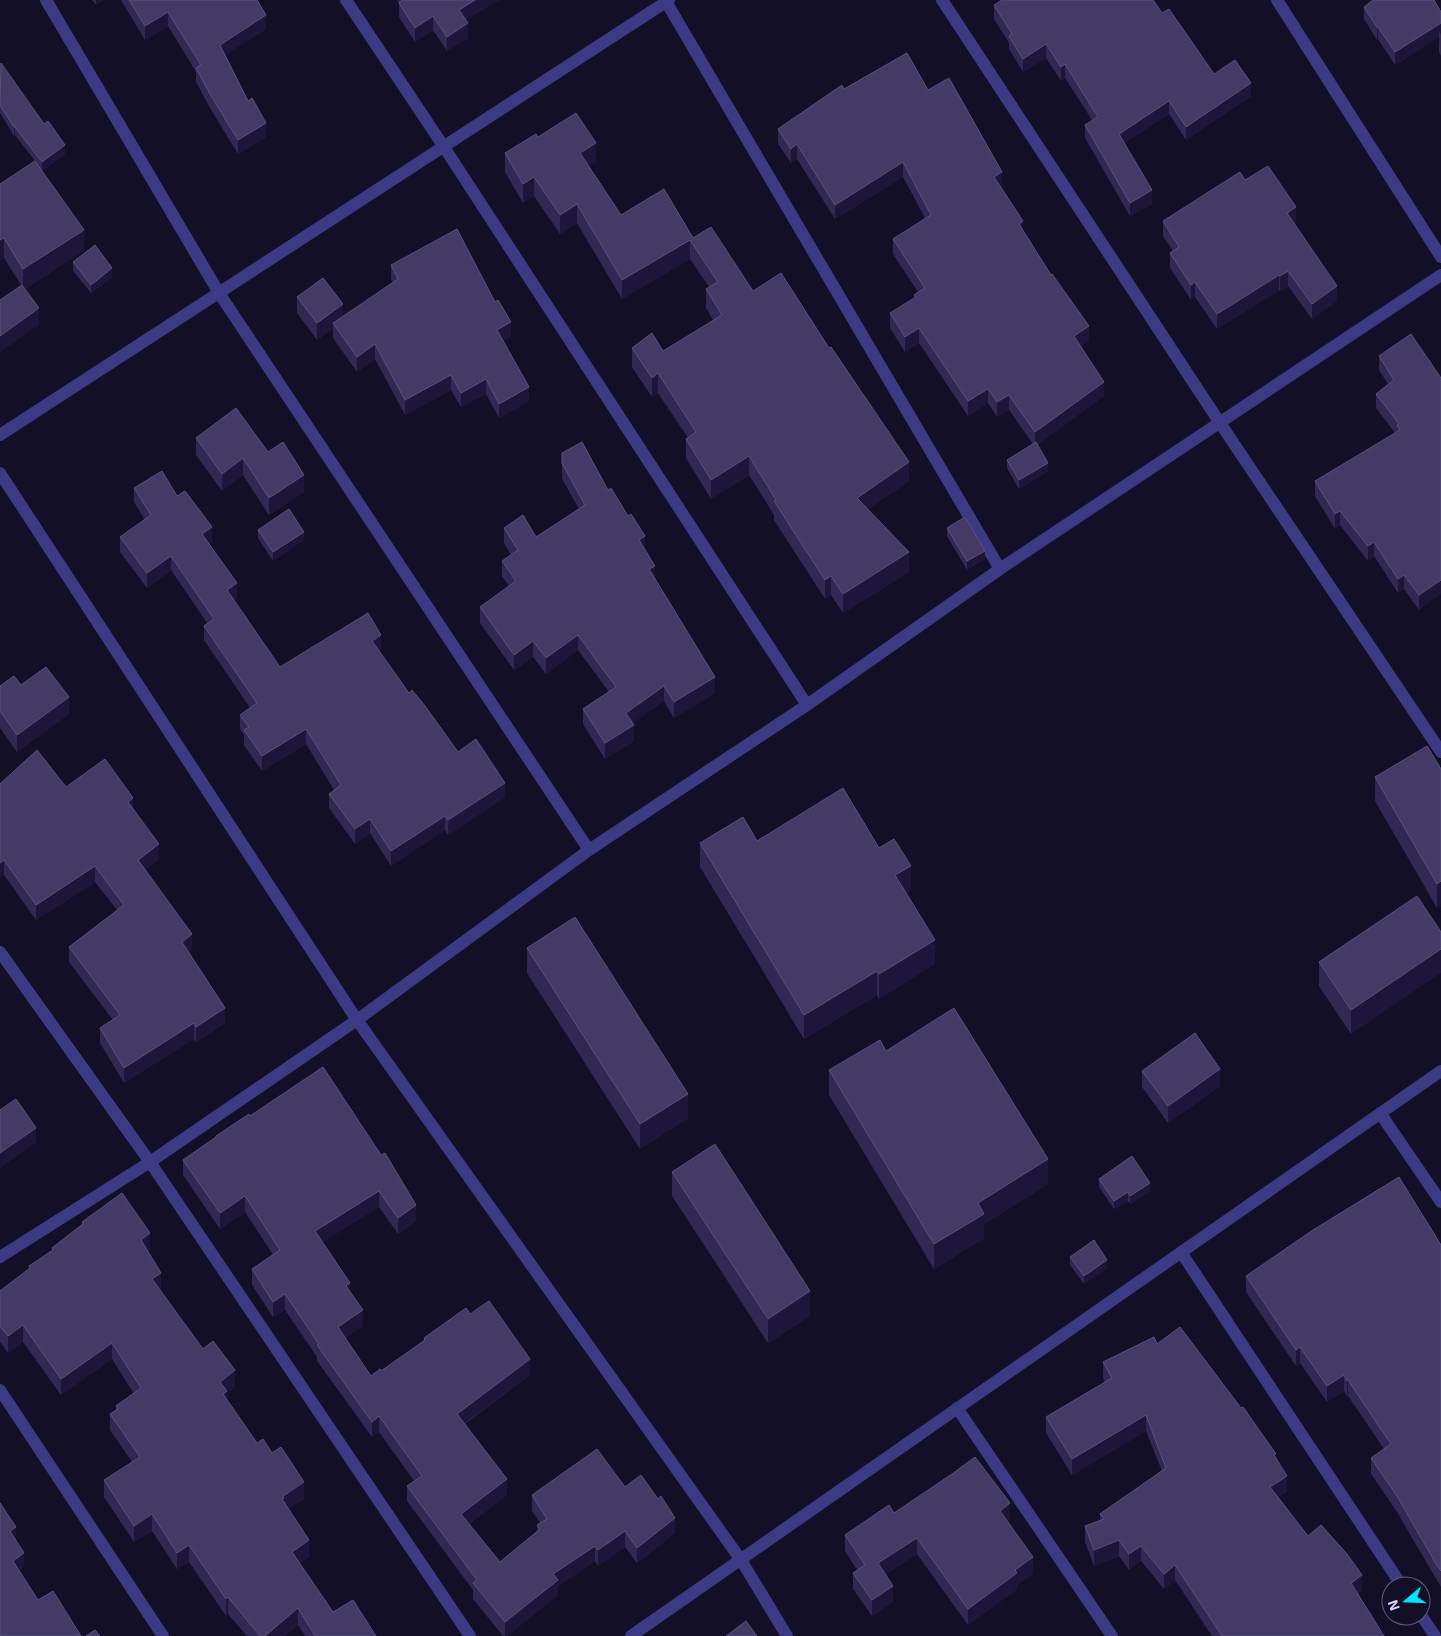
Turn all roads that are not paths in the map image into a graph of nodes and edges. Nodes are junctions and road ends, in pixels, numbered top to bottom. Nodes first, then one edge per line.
1 (46, 0) edge
2 (346, 0) edge
3 (942, 0) edge
4 (1278, 0) edge
5 (667, 1) edge
6 (444, 147) junction
7 (1441, 256) edge
8 (1441, 275) edge
9 (220, 293) junction
10 (1220, 422) junction
11 (0, 435) edge
12 (0, 473) edge
13 (1000, 569) junction
14 (807, 705) junction
15 (1441, 752) edge
16 (589, 850) junction
17 (0, 952) edge
18 (357, 1020) junction
19 (1441, 1070) edge
20 (1380, 1113) junction
21 (150, 1162) junction
22 (1441, 1202) edge
23 (1181, 1252) junction
24 (0, 1257) edge
25 (0, 1390) edge
26 (957, 1408) junction
27 (741, 1560) junction
28 (1395, 1576) edge
29 (164, 1636) edge
30 (470, 1636) edge
31 (631, 1636) edge
32 (787, 1636) edge
33 (1112, 1636) edge

1 - 9 street
2 - 6 street
3 - 10 street
4 - 7 street
5 - 6 street
5 - 13 street
6 - 9 street
6 - 14 street
8 - 10 street
9 - 11 street
9 - 16 street
10 - 13 street
10 - 15 street
12 - 18 street
13 - 14 street
14 - 16 street
16 - 18 street
17 - 21 street
18 - 21 street
18 - 27 street
19 - 20 street
20 - 22 street
20 - 23 street
21 - 24 street
21 - 30 street
23 - 26 street
23 - 28 street
25 - 29 street
26 - 27 street
26 - 33 street
27 - 31 street
27 - 32 street

